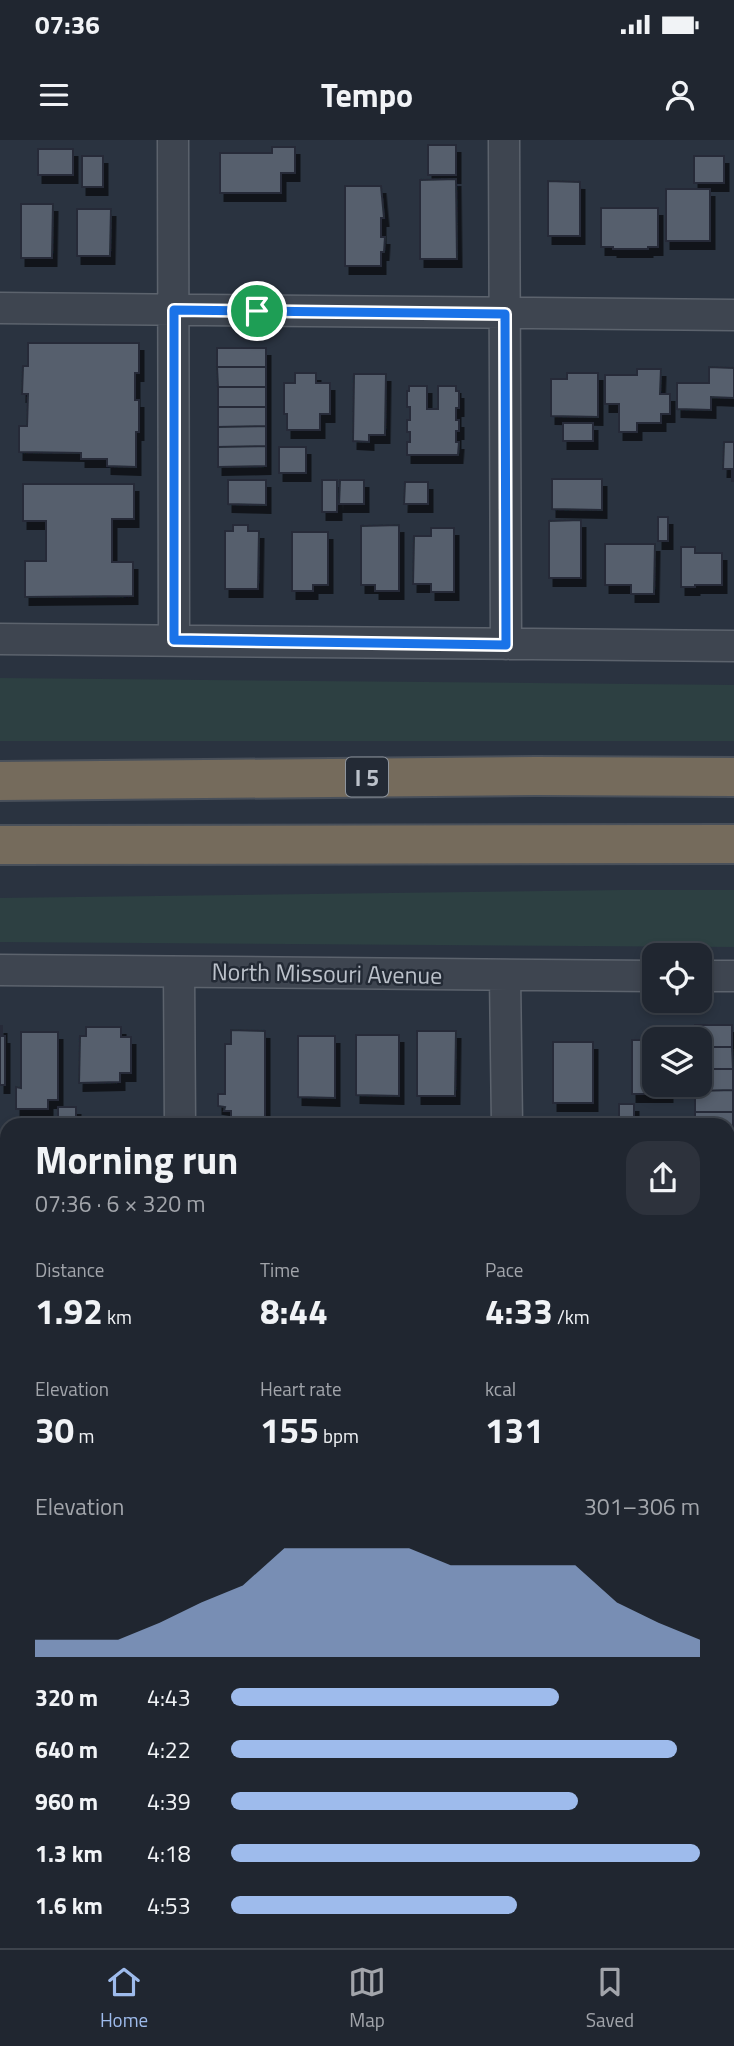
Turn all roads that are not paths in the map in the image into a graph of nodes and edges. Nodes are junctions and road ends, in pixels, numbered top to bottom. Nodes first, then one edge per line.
1 (173, 140) edge
2 (504, 140) edge
3 (0, 308) edge
4 (174, 310) junction
5 (505, 314) junction
6 (734, 315) edge
7 (0, 639) edge
8 (174, 640) junction
9 (506, 645) junction
10 (734, 646) edge
11 (734, 777) edge
12 (0, 781) edge
13 (734, 844) edge
14 (0, 845) edge
15 (0, 970) edge
16 (179, 972) junction
17 (505, 975) junction
18 (642, 976) edge
19 (712, 976) edge
20 (734, 976) edge
21 (180, 1118) edge
22 (507, 1118) edge

1 - 4 street
2 - 5 street
3 - 4 street
4 - 5 street
4 - 8 street
5 - 6 street
5 - 9 street
7 - 8 street
8 - 9 street
9 - 10 street
11 - 12 highway, I 5
13 - 14 highway
15 - 16 street, North Missouri Avenue
16 - 17 street, North Missouri Avenue
16 - 21 street
17 - 18 street, North Missouri Avenue
17 - 22 street
19 - 20 street

